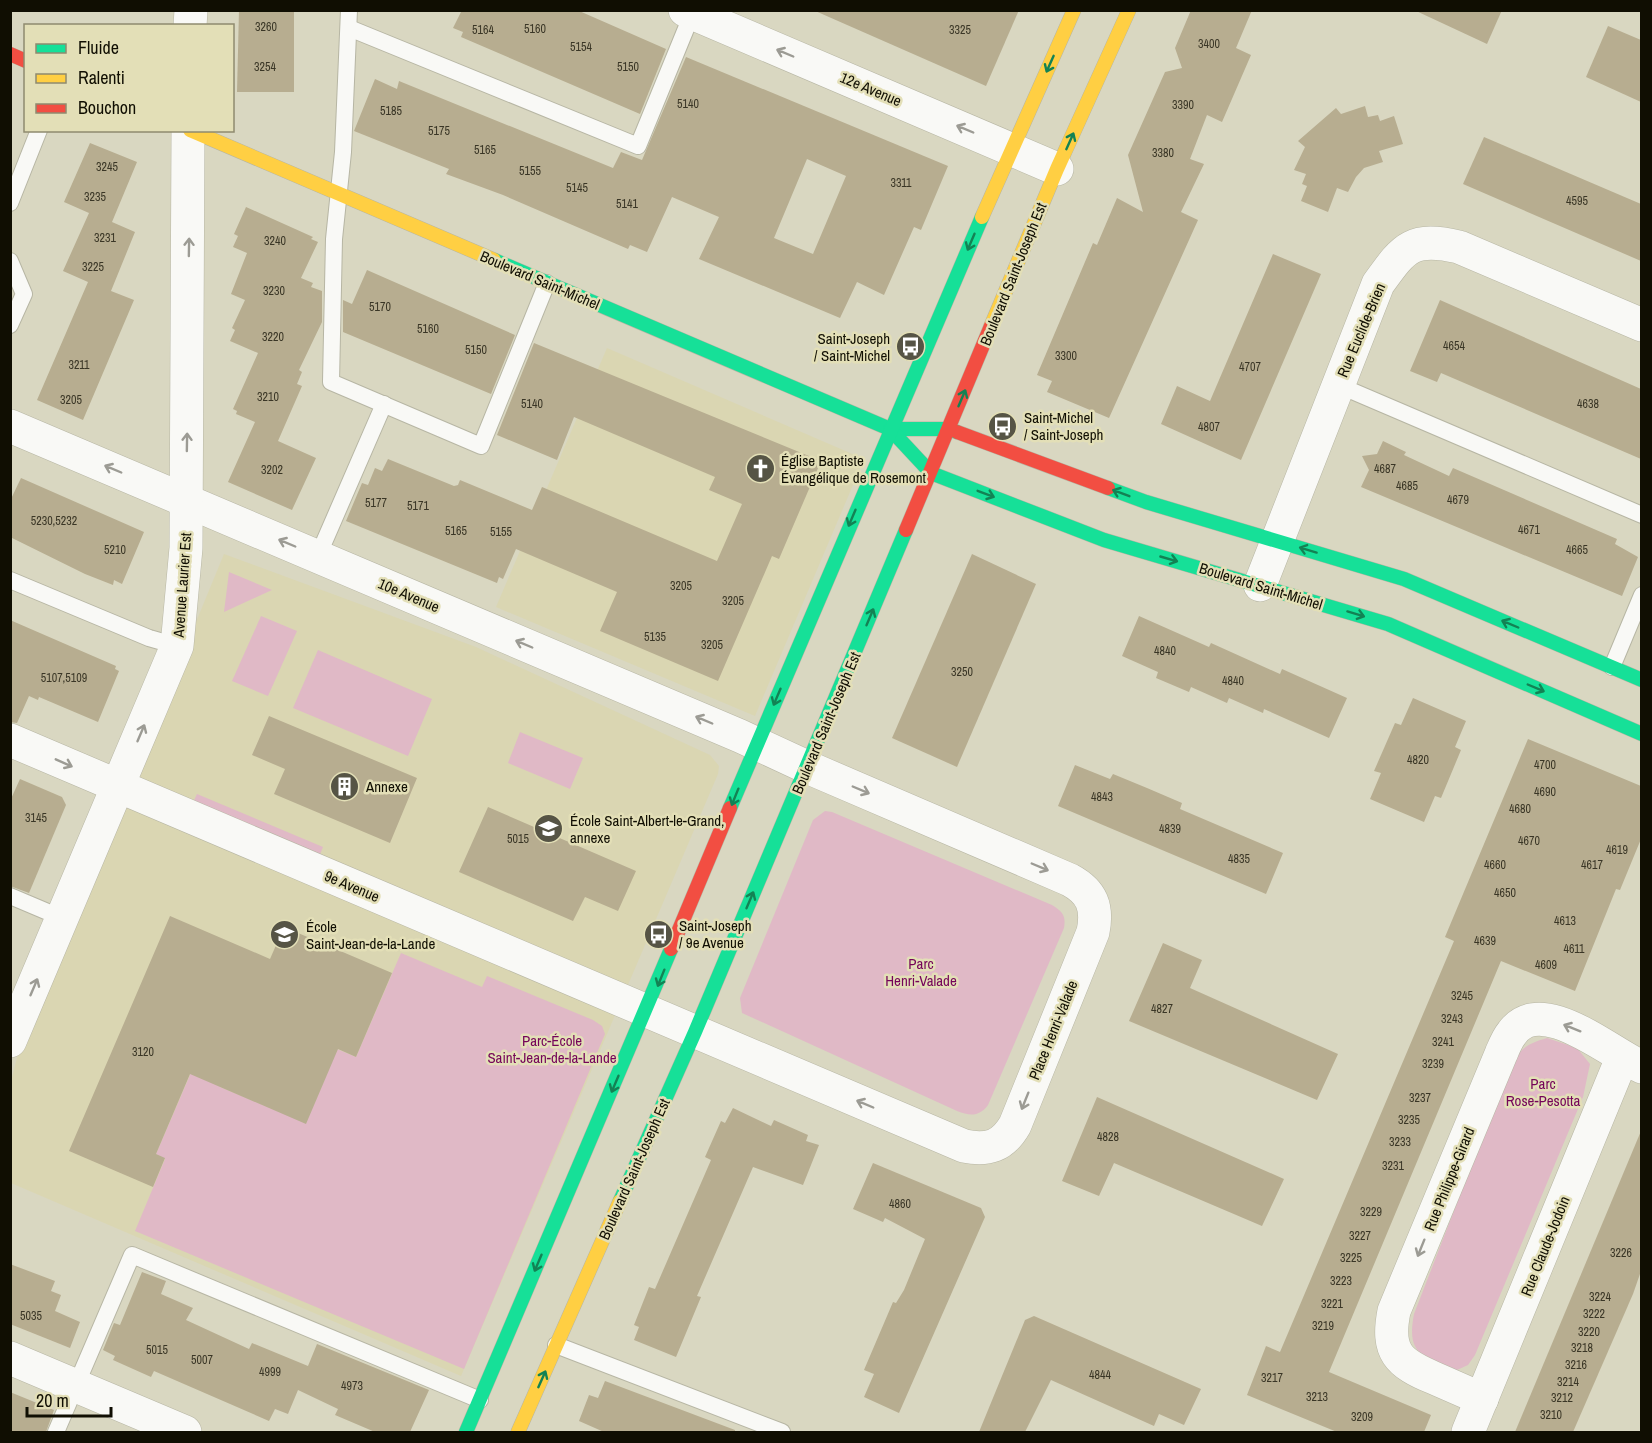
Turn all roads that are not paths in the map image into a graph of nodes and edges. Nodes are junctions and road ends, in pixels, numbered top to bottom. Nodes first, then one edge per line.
1 (1074, 10) edge
2 (1129, 10) edge
3 (688, 12) edge
4 (349, 19) edge
5 (10, 54) edge
6 (24, 60) edge
7 (38, 132) edge
8 (189, 132) edge
9 (194, 132) edge
10 (1011, 149) junction
11 (1057, 169) junction
12 (339, 194) junction
13 (10, 203) edge
14 (10, 261) edge
15 (547, 283) junction
16 (10, 325) edge
17 (1641, 325) edge
18 (1338, 385) junction
19 (384, 404) junction
20 (10, 426) edge
21 (890, 429) junction
22 (949, 429) junction
23 (931, 473) junction
24 (186, 501) junction
25 (1641, 515) edge
26 (1277, 540) junction
27 (318, 556) junction
28 (10, 580) edge
29 (1260, 585) junction
30 (1641, 595) edge
31 (177, 646) junction
32 (1612, 667) junction
33 (1641, 680) edge
34 (1641, 734) edge
35 (10, 740) edge
36 (757, 743) junction
37 (807, 767) junction
38 (118, 786) junction
39 (10, 896) edge
40 (63, 918) junction
41 (647, 1011) junction
42 (695, 1032) junction
43 (10, 1041) edge
44 (1632, 1063) edge
45 (556, 1345) junction
46 (10, 1358) edge
47 (76, 1386) junction
48 (1482, 1399) junction
49 (480, 1400) junction
50 (56, 1432) edge
51 (185, 1432) edge
52 (466, 1432) edge
53 (518, 1432) edge
54 (782, 1432) edge
55 (1468, 1432) edge

1 -> 10 main road
11 -> 2 main road, Boulevard Saint-Joseph Est
3 - 4 lane
10 -> 3 street, 12e Avenue
4 - 12 lane
5 - 6 main road
7 - 13 lane
24 -> 8 street, Avenue Laurier Est
9 - 12 main road, Boulevard Saint-Michel
10 - 11 street, 12e Avenue
10 -> 21 main road
22 -> 11 main road, Boulevard Saint-Joseph Est
12 - 15 main road, Boulevard Saint-Michel
12 - 19 lane
14 - 16 lane
15 - 19 lane
15 - 21 main road, Boulevard Saint-Michel
17 - 18 street, Rue Euclide-Brien
18 - 25 lane
18 - 26 street, Rue Euclide-Brien
19 - 27 lane
24 -> 20 street, 10e Avenue
21 - 22 main road, Boulevard Saint-Michel
21 - 23 main road, Boulevard Saint-Michel
21 -> 36 main road
22 - 23 main road, Boulevard Saint-Joseph Est
26 -> 22 main road, Boulevard Saint-Michel
23 -> 29 main road, Boulevard Saint-Michel
37 -> 23 main road, Boulevard Saint-Joseph Est
27 -> 24 street, 10e Avenue
24 - 31 street, Avenue Laurier Est
26 - 29 street, Rue Euclide-Brien
32 -> 26 main road, Boulevard Saint-Michel
36 -> 27 street, 10e Avenue
28 - 31 lane
29 -> 34 main road, Boulevard Saint-Michel
30 - 32 lane
38 -> 31 street, Avenue Laurier Est
32 - 33 main road, Boulevard Saint-Michel
35 -> 38 street, 9e Avenue
36 - 37 street, 10e Avenue
36 -> 41 main road
42 -> 37 main road, Boulevard Saint-Joseph Est
37 -> 42 street, Place Henri-Valade
38 - 40 street, Avenue Laurier Est
38 - 41 street, 9e Avenue
39 - 40 lane
43 -> 40 street, Avenue Laurier Est
41 - 42 street, 9e Avenue
41 -> 49 main road
42 - 45 main road, Boulevard Saint-Joseph Est
44 - 48 street, Rue Claude-Jodoin
44 -> 48 street, Rue Philippe-Girard
53 -> 45 main road, Boulevard Saint-Joseph Est
45 - 54 lane
46 - 47 street
47 - 49 lane
47 - 50 lane
47 - 51 street
48 - 55 street, Rue Claude-Jodoin
49 - 52 main road

